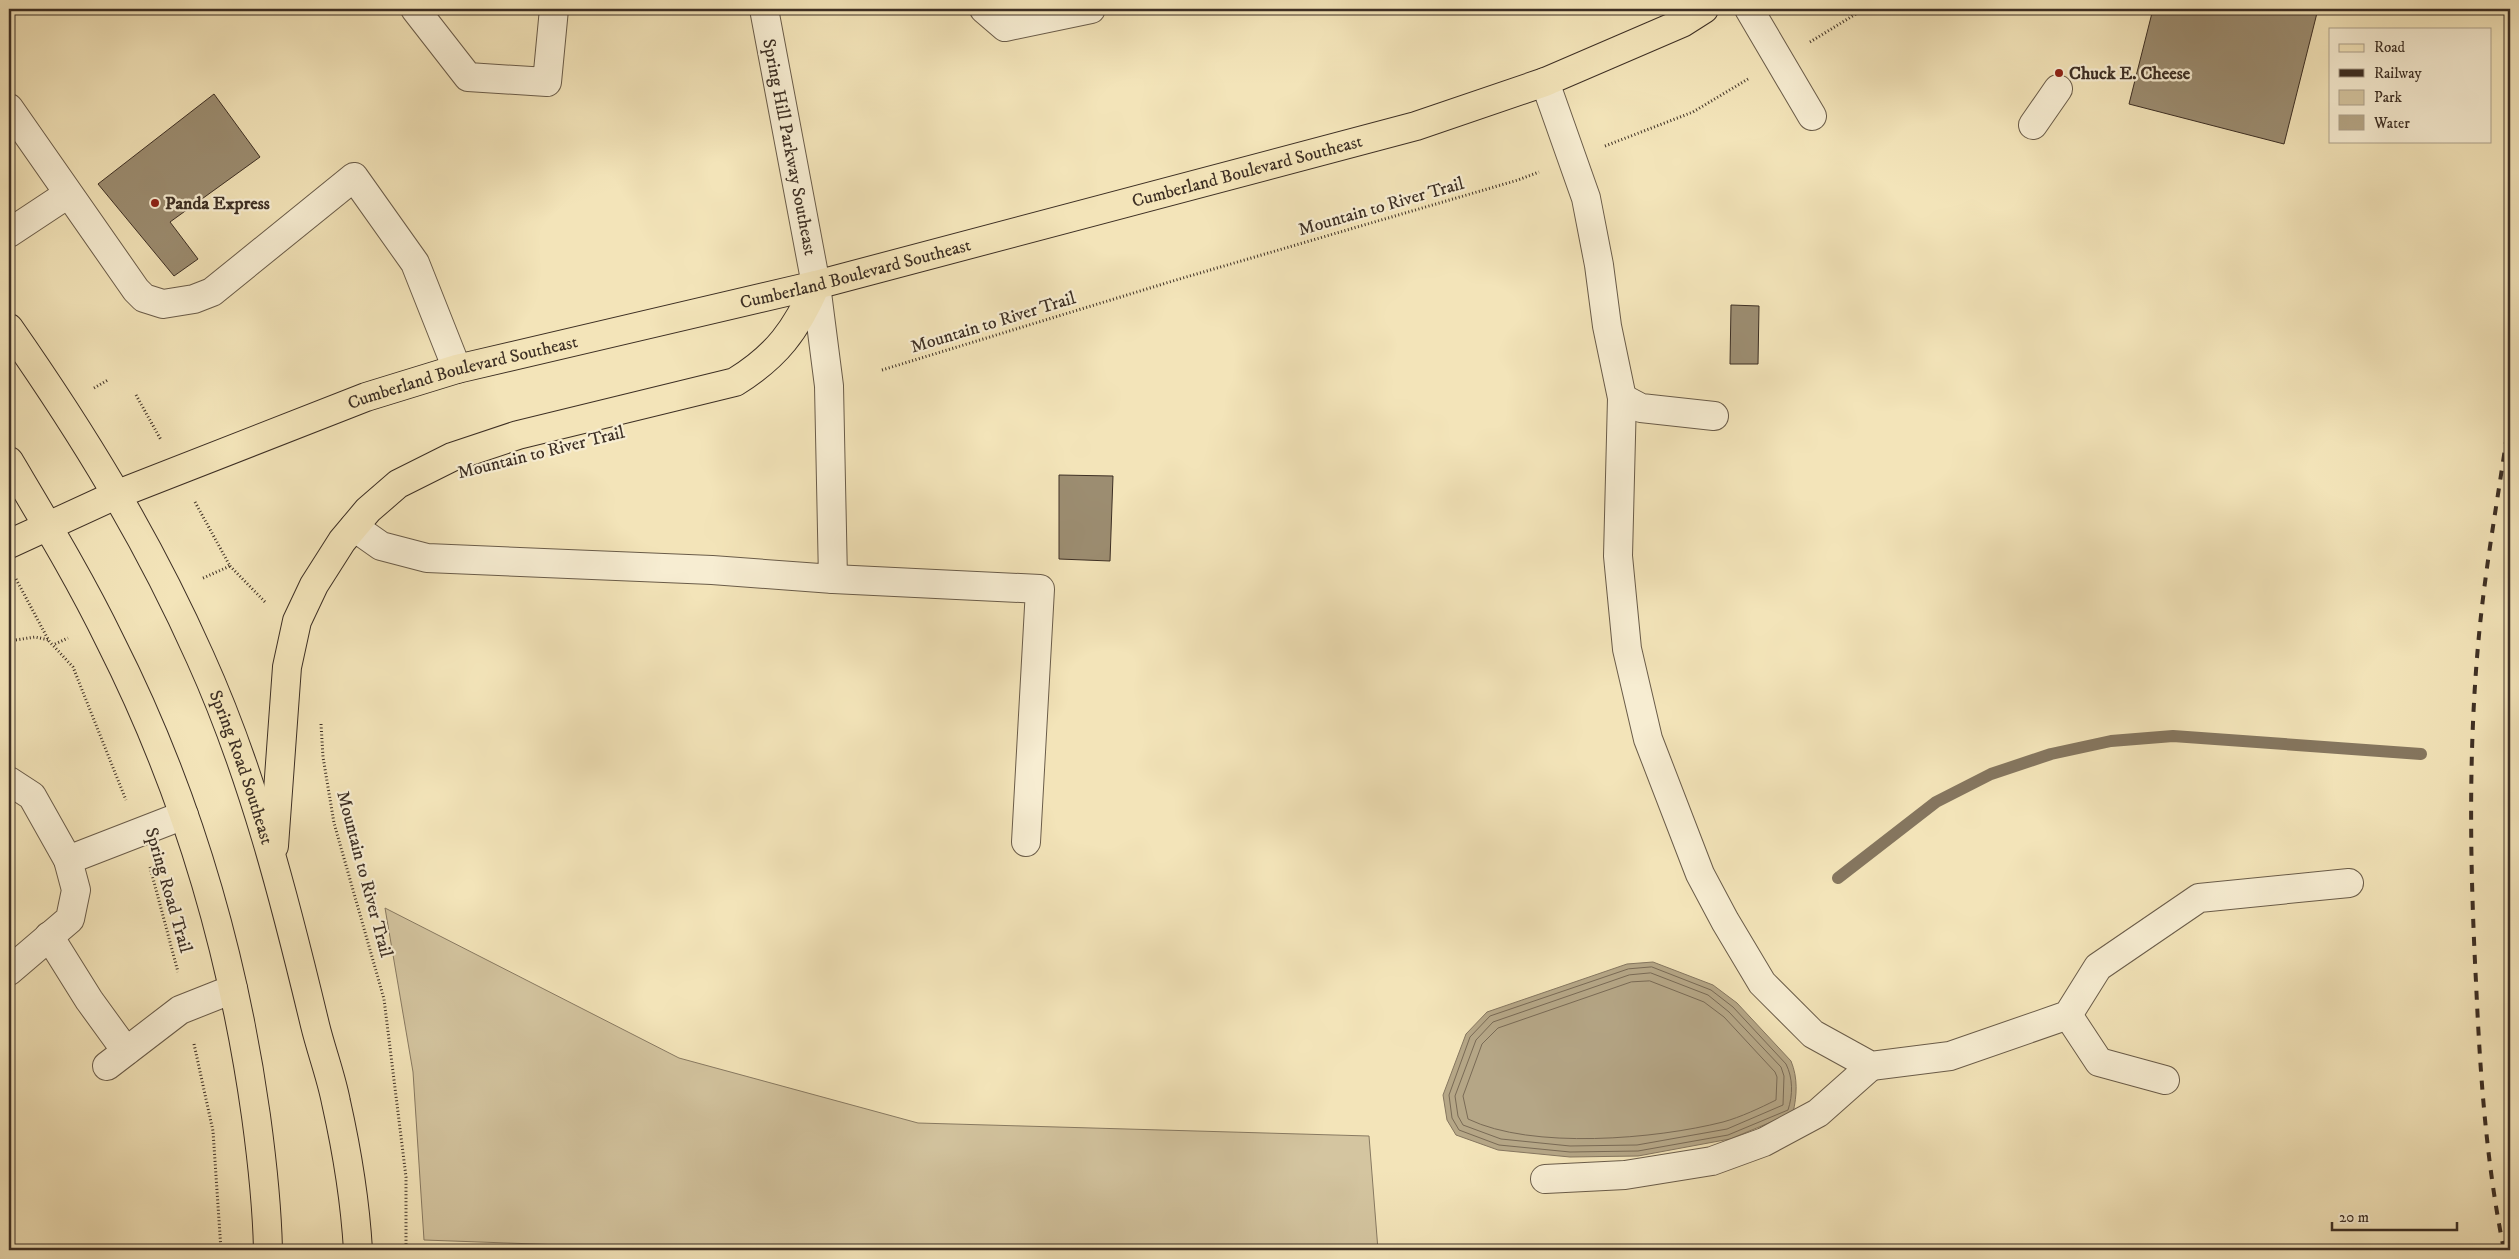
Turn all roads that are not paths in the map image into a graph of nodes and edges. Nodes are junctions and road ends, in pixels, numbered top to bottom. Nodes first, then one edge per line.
1 (415, 9) edge
2 (554, 9) edge
3 (764, 9) edge
4 (984, 9) edge
5 (1091, 9) edge
6 (1704, 9) edge
7 (1749, 9) edge
8 (1545, 82) junction
9 (2058, 89) dead end
10 (9, 108) edge
11 (1812, 116) dead end
12 (2032, 125) dead end
13 (68, 194) junction
14 (9, 233) edge
15 (816, 285) junction
16 (9, 328) edge
17 (457, 369) junction
18 (1622, 398) junction
19 (1714, 416) dead end
20 (9, 461) edge
21 (118, 494) junction
22 (48, 526) junction
23 (354, 527) junction
24 (9, 544) edge
25 (833, 579) junction
26 (9, 781) edge
27 (184, 815) junction
28 (1026, 842) dead end
29 (68, 860) junction
30 (272, 862) junction
31 (2349, 883) dead end
32 (49, 936) junction
33 (9, 970) edge
34 (233, 989) junction
35 (2068, 1015) junction
36 (1871, 1066) junction
37 (2165, 1080) dead end
38 (1545, 1179) dead end
39 (362, 1243) edge
40 (268, 1250) edge

1 - 2 street
3 - 15 street, Spring Hill Parkway Southeast
4 - 5 street
6 - 8 main road, Cumberland Boulevard Southeast
7 - 11 street
8 - 15 main road, Cumberland Boulevard Southeast
8 - 18 street
9 - 12 street
10 - 13 street
13 - 14 street
13 - 17 street
15 - 17 main road, Cumberland Boulevard Southeast
15 - 23 main road
15 - 25 street, Spring Hill Parkway Southeast
16 - 21 main road, Spring Road Southeast
17 - 21 main road, Cumberland Boulevard Southeast
18 - 19 street
18 - 36 street
20 - 22 main road
21 - 22 main road, Cumberland Boulevard Southeast
21 - 30 main road, Spring Road Southeast
22 - 24 main road, Cumberland Boulevard Southeast
22 - 27 main road
23 - 25 street
23 - 30 main road
25 - 28 street
26 - 29 street
27 - 29 street
27 - 34 main road
29 - 32 street
30 - 39 main road, Spring Road Southeast
31 - 35 street
32 - 33 street
32 - 34 street
34 - 40 main road
35 - 36 street
35 - 37 street
36 - 38 street

